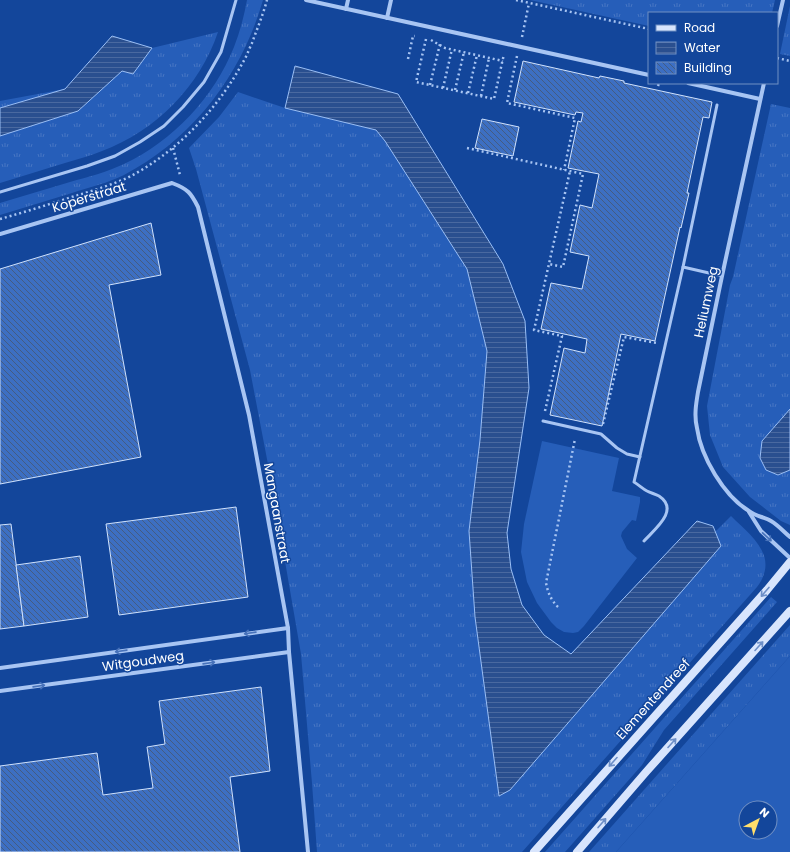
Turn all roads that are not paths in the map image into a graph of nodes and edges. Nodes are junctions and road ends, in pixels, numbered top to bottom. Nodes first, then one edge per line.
1 (236, 0) edge
2 (306, 0) edge
3 (348, 0) edge
4 (391, 0) edge
5 (782, 0) edge
6 (346, 9) junction
7 (387, 18) junction
8 (778, 21) edge
9 (648, 75) edge
10 (692, 84) edge
11 (764, 84) edge
12 (760, 99) junction
13 (717, 105) dead end
14 (183, 187) joint
15 (0, 192) edge
16 (0, 234) edge
17 (683, 267) junction
18 (722, 276) junction
19 (543, 421) road end
20 (640, 456) junction
21 (749, 512) junction
22 (790, 537) edge
23 (644, 541) dead end
24 (790, 558) edge
25 (790, 562) edge
26 (790, 611) edge
27 (288, 628) junction
28 (289, 652) junction
29 (0, 668) edge
30 (0, 691) edge
31 (308, 852) edge
32 (534, 852) edge
33 (577, 852) edge

1 - 15 lane
2 - 6 street
3 - 6 street
4 - 7 street
5 - 8 street
6 - 7 street
7 - 9 street
10 - 12 street
11 - 12 street, Heliumweg
12 - 18 street, Heliumweg
13 - 17 lane
14 - 16 street, Koperstraat
14 - 27 street, Mangaanstraat
17 - 18 lane
17 - 20 lane
18 - 21 street, Heliumweg
19 - 20 lane
20 - 23 lane
21 - 22 street, Heliumweg
21 -> 24 street, Heliumweg
25 -> 32 main road, Elementendreef
33 -> 26 main road
27 - 28 street, Mangaanstraat
27 -> 29 street, Witgoudweg
30 -> 28 street, Witgoudweg
28 - 31 street, Mangaanstraat

